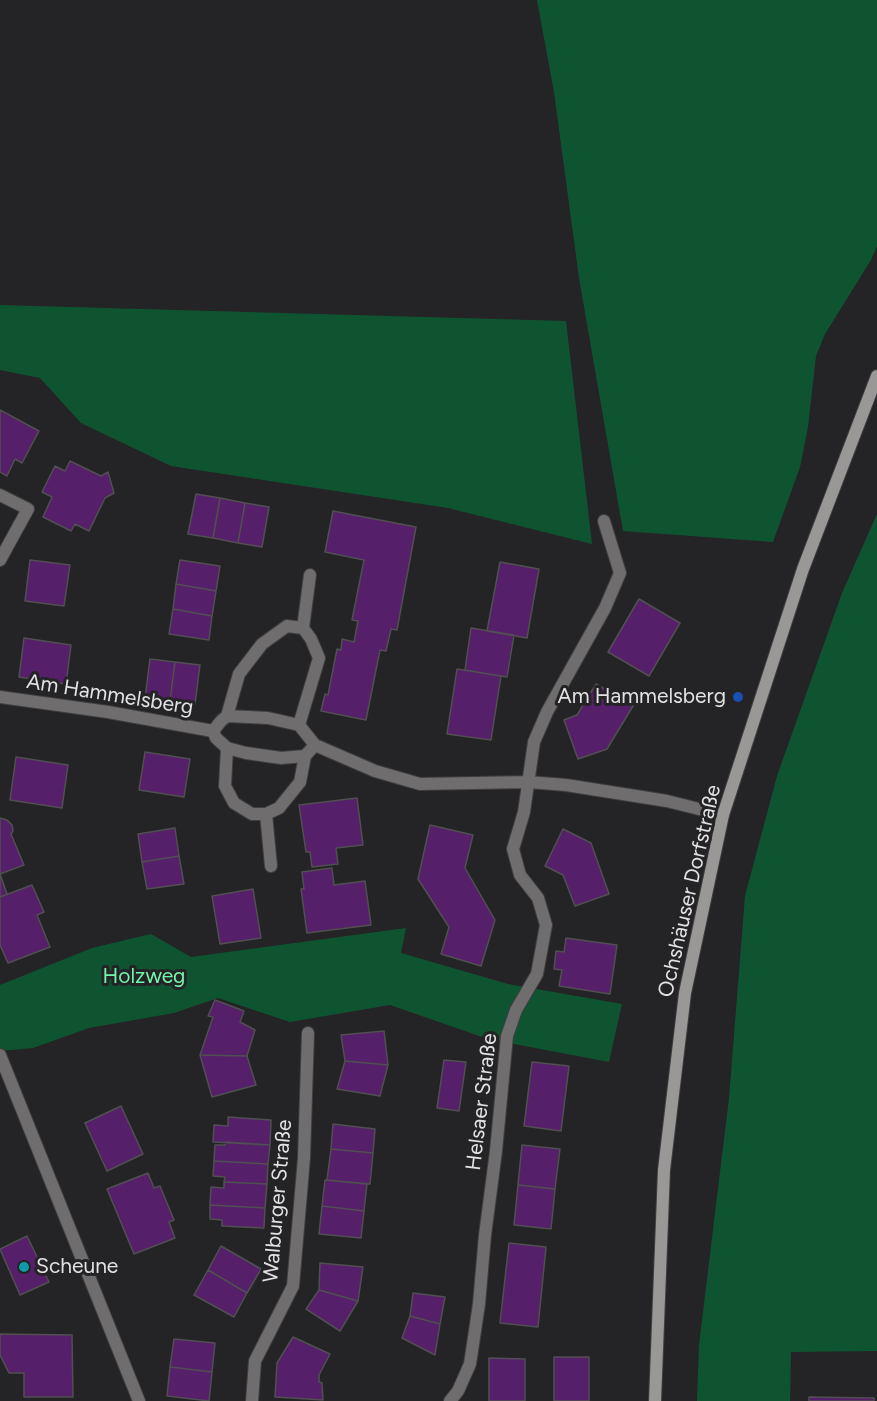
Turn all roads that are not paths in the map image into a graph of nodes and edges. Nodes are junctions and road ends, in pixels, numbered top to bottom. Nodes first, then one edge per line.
1 (877, 376) edge
2 (0, 495) edge
3 (604, 521) dead end
4 (0, 559) edge
5 (310, 575) dead end
6 (303, 628) junction
7 (0, 697) edge
8 (227, 716) junction
9 (299, 725) junction
10 (213, 731) junction
11 (315, 745) junction
12 (227, 748) junction
13 (305, 756) junction
14 (528, 782) junction
15 (266, 814) junction
16 (723, 815) junction
17 (272, 866) dead end
18 (308, 1033) dead end
19 (0, 1055) edge
20 (139, 1401) edge
21 (252, 1401) edge
22 (450, 1401) edge
23 (656, 1401) edge

1 - 16 main road, Ochshäuser Dorfstraße
2 - 4 street
3 - 14 street
5 - 6 street
6 - 8 street, Am Hammelsberg
6 - 9 street
7 - 10 street, Am Hammelsberg
8 - 9 street
8 - 10 street, Am Hammelsberg
9 - 11 street
10 - 12 street, Am Hammelsberg
11 - 13 street
11 - 14 street
12 - 13 street
12 - 15 street
13 - 15 street
14 - 16 street
14 - 22 street, Helsaer Straße
15 - 17 street
16 - 23 main road, Ochshäuser Dorfstraße
18 - 21 street, Walburger Straße
19 - 20 street

